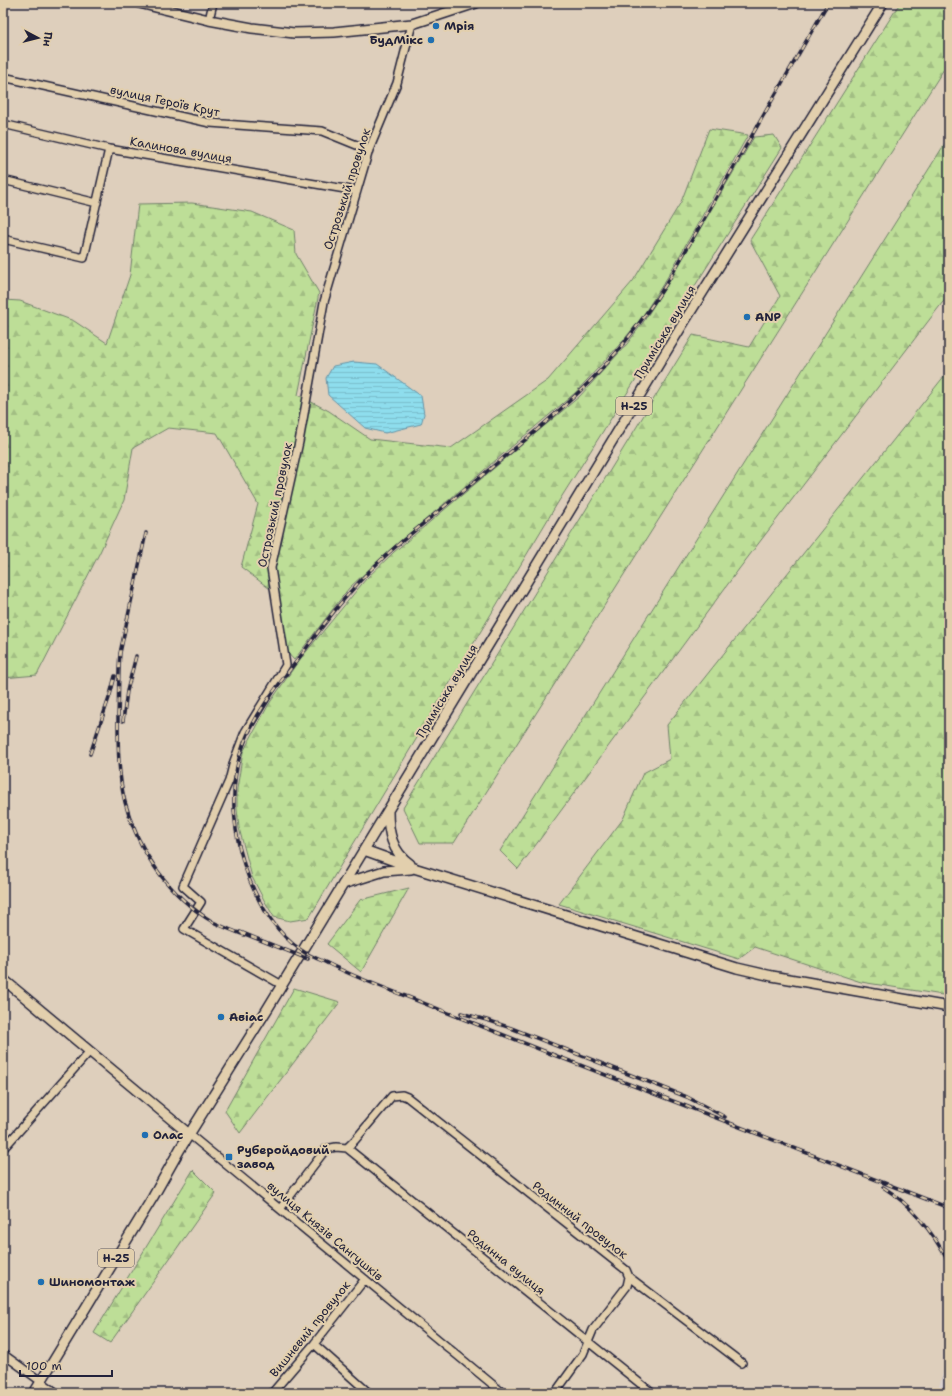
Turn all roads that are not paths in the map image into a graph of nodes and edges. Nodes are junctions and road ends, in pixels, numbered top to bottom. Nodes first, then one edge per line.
1 (139, 3) edge
2 (213, 3) edge
3 (476, 3) edge
4 (884, 3) edge
5 (209, 20) junction
6 (412, 24) junction
7 (3, 77) edge
8 (3, 124) edge
9 (109, 148) junction
10 (369, 150) junction
11 (3, 180) edge
12 (357, 191) junction
13 (97, 203) junction
14 (3, 239) edge
15 (388, 811) junction
16 (364, 850) junction
17 (417, 869) junction
18 (343, 884) junction
19 (3, 979) edge
20 (282, 985) junction
21 (949, 1007) edge
22 (90, 1051) junction
23 (189, 1134) junction
24 (347, 1148) junction
25 (3, 1149) edge
26 (280, 1209) junction
27 (629, 1278) junction
28 (365, 1279) junction
29 (588, 1342) junction
30 (314, 1344) junction
31 (3, 1354) edge
32 (742, 1363) dead end
33 (41, 1381) junction
34 (363, 1387) junction
35 (34, 1393) edge
36 (57, 1393) edge
37 (272, 1393) edge
38 (358, 1393) edge
39 (369, 1393) edge
40 (503, 1393) edge
41 (555, 1393) edge
42 (652, 1393) edge

1 - 5 main road
2 - 5 street
3 - 6 main road
4 - 15 main road, Приміська вулиця / Н-25
5 - 6 main road
6 - 10 street, Острозький провулок
7 - 10 street, вулиця Героїв Крут
8 - 9 street, Калинова вулиця
9 - 12 street, Калинова вулиця
9 - 13 street
10 - 12 street, Острозький провулок
11 - 13 street
12 - 20 street, Острозький провулок
13 - 14 street
15 - 16 main road, Приміська вулиця / Н-25
15 - 17 main road
16 - 17 main road
16 - 18 main road, Приміська вулиця / Н-25
17 - 18 main road
17 - 21 main road
18 - 20 main road, Приміська вулиця / Н-25
19 - 22 main road, вулиця Князів Сангушків
20 - 23 main road, Приміська вулиця / Н-25
22 - 23 main road, вулиця Князів Сангушків
22 - 25 street
23 - 26 street, вулиця Князів Сангушків
23 - 33 main road, Приміська вулиця / Н-25
24 - 26 street
24 - 27 street, Родинний провулок
24 - 29 street, Родинна вулиця
26 - 28 street, вулиця Князів Сангушків
27 - 29 street
27 - 32 street, Родинний провулок
28 - 30 street, Вишневий провулок
28 - 40 street, вулиця Князів Сангушків
29 - 41 street
29 - 42 street, Родинна вулиця
30 - 34 street
30 - 37 street, Вишневий провулок
31 - 33 street
33 - 35 main road, Приміська вулиця / Н-25
33 - 36 street
34 - 38 street
34 - 39 street

